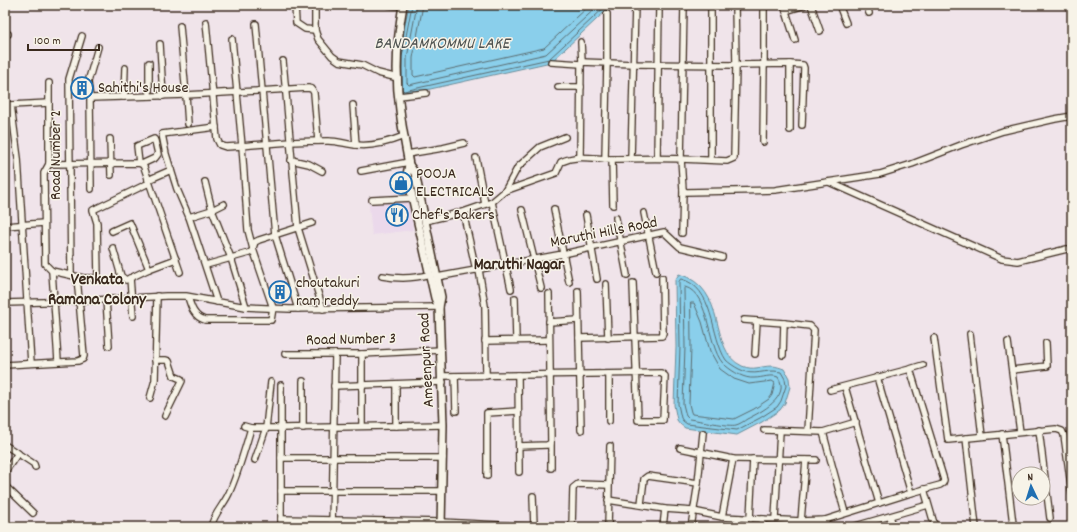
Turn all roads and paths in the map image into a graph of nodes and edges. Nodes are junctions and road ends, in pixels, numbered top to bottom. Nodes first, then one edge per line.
1 (295, 5) edge
2 (315, 5) edge
3 (390, 5) edge
4 (403, 5) edge
5 (635, 5) edge
6 (659, 5) edge
7 (684, 5) edge
8 (711, 5) edge
9 (735, 5) edge
10 (784, 5) edge
11 (805, 5) edge
12 (811, 5) edge
13 (839, 5) edge
14 (867, 5) edge
15 (764, 9) dead end
16 (786, 11) junction
17 (869, 13) dead end
18 (607, 14) dead end
19 (206, 22) dead end
20 (846, 23) dead end
21 (256, 24) dead end
22 (180, 26) dead end
23 (315, 30) junction
24 (820, 31) dead end
25 (82, 36) dead end
26 (232, 39) dead end
27 (795, 40) dead end
28 (582, 42) dead end
29 (160, 44) dead end
30 (98, 47) dead end
31 (283, 61) dead end
32 (551, 62) dead end
33 (149, 63) dead end
34 (582, 63) junction
35 (607, 63) junction
36 (634, 64) junction
37 (658, 64) junction
38 (682, 64) junction
39 (764, 64) junction
40 (790, 64) junction
41 (711, 65) junction
42 (736, 65) junction
43 (125, 68) dead end
44 (398, 78) junction
45 (48, 83) dead end
46 (558, 87) dead end
47 (581, 87) junction
48 (285, 89) junction
49 (262, 90) junction
50 (237, 93) junction
51 (426, 93) dead end
52 (213, 94) junction
53 (186, 95) junction
54 (149, 96) junction
55 (163, 96) junction
56 (399, 96) junction
57 (124, 97) junction
58 (90, 98) junction
59 (49, 102) junction
60 (5, 104) edge
61 (12, 105) junction
62 (353, 105) dead end
63 (1072, 116) edge
64 (188, 124) dead end
65 (802, 125) dead end
66 (216, 127) junction
67 (790, 130) dead end
68 (404, 136) junction
69 (564, 137) dead end
70 (110, 139) dead end
71 (290, 141) junction
72 (318, 141) junction
73 (763, 142) dead end
74 (464, 143) dead end
75 (267, 144) junction
76 (356, 145) junction
77 (242, 146) junction
78 (407, 154) junction
79 (580, 157) junction
80 (476, 158) dead end
81 (612, 158) junction
82 (632, 158) junction
83 (656, 158) junction
84 (605, 159) junction
85 (681, 159) junction
86 (291, 160) junction
87 (710, 160) junction
88 (49, 164) junction
89 (69, 164) junction
90 (90, 164) junction
91 (110, 164) junction
92 (140, 164) junction
93 (409, 164) junction
94 (171, 170) junction
95 (322, 171) dead end
96 (361, 171) dead end
97 (111, 175) dead end
98 (148, 182) junction
99 (205, 182) dead end
100 (829, 182) junction
101 (91, 188) dead end
102 (683, 190) junction
103 (505, 191) junction
104 (372, 200) dead end
105 (415, 200) junction
106 (492, 202) junction
107 (224, 204) dead end
108 (485, 204) junction
109 (613, 205) dead end
110 (554, 209) dead end
111 (212, 210) junction
112 (522, 210) dead end
113 (463, 212) junction
114 (644, 213) dead end
115 (586, 215) dead end
116 (189, 217) junction
117 (616, 218) dead end
118 (425, 220) junction
119 (44, 223) junction
120 (312, 223) dead end
121 (22, 225) junction
122 (5, 226) edge
123 (298, 228) junction
124 (112, 231) dead end
125 (682, 233) dead end
126 (648, 234) junction
127 (275, 235) junction
128 (621, 240) junction
129 (592, 247) junction
130 (113, 248) dead end
131 (253, 249) junction
132 (1072, 250) edge
133 (562, 254) junction
134 (722, 257) dead end
135 (231, 258) junction
136 (176, 259) junction
137 (534, 259) junction
138 (506, 264) junction
139 (206, 265) junction
140 (149, 269) junction
141 (477, 270) junction
142 (52, 271) junction
143 (180, 272) dead end
144 (656, 272) dead end
145 (71, 275) junction
146 (433, 275) junction
147 (626, 275) dead end
148 (382, 276) dead end
149 (77, 277) junction
150 (130, 278) junction
151 (662, 278) dead end
152 (597, 279) dead end
153 (569, 282) dead end
154 (633, 283) dead end
155 (606, 284) dead end
156 (541, 288) dead end
157 (511, 289) dead end
158 (578, 291) dead end
159 (549, 294) dead end
160 (157, 296) junction
161 (132, 297) junction
162 (188, 297) junction
163 (515, 298) dead end
164 (106, 299) junction
165 (53, 301) junction
166 (80, 301) junction
167 (28, 302) junction
168 (218, 302) junction
169 (5, 303) edge
170 (246, 307) junction
171 (439, 307) junction
172 (273, 308) junction
173 (298, 309) junction
174 (323, 310) junction
175 (133, 316) dead end
176 (578, 320) junction
177 (744, 320) dead end
178 (757, 321) junction
179 (549, 322) junction
180 (784, 323) junction
181 (970, 334) dead end
182 (635, 337) junction
183 (579, 338) junction
184 (608, 338) junction
185 (934, 338) dead end
186 (516, 340) junction
187 (549, 340) junction
188 (485, 341) junction
189 (1008, 342) dead end
190 (1046, 343) dead end
191 (109, 346) dead end
192 (441, 350) junction
193 (285, 354) dead end
194 (335, 354) junction
195 (362, 354) junction
196 (755, 354) dead end
197 (783, 355) dead end
198 (155, 360) junction
199 (58, 361) junction
200 (32, 363) junction
201 (5, 365) edge
202 (923, 365) dead end
203 (910, 368) junction
204 (1012, 370) junction
205 (580, 374) junction
206 (609, 374) junction
207 (636, 374) junction
208 (518, 375) junction
209 (550, 375) junction
210 (455, 376) junction
211 (486, 376) junction
212 (877, 378) junction
213 (443, 379) junction
214 (303, 381) dead end
215 (271, 382) dead end
216 (396, 384) junction
217 (281, 385) dead end
218 (362, 385) junction
219 (334, 386) junction
220 (845, 387) junction
221 (830, 390) dead end
222 (150, 398) dead end
223 (456, 411) dead end
224 (518, 411) junction
225 (165, 416) dead end
226 (609, 421) dead end
227 (856, 422) junction
228 (443, 425) junction
229 (244, 426) dead end
230 (333, 426) junction
231 (362, 426) junction
232 (396, 426) junction
233 (251, 428) junction
234 (266, 428) junction
235 (282, 428) junction
236 (302, 428) junction
237 (581, 430) dead end
238 (764, 430) dead end
239 (780, 430) junction
240 (1039, 430) junction
241 (808, 431) junction
242 (823, 432) junction
243 (1020, 432) junction
244 (703, 434) dead end
245 (1002, 434) junction
246 (982, 436) junction
247 (966, 438) junction
248 (551, 443) junction
249 (5, 446) edge
250 (519, 446) junction
251 (610, 446) dead end
252 (680, 448) dead end
253 (700, 452) junction
254 (18, 453) junction
255 (281, 458) junction
256 (333, 458) junction
257 (443, 458) junction
258 (733, 459) junction
259 (753, 459) junction
260 (778, 459) junction
261 (256, 460) dead end
262 (806, 460) junction
263 (816, 460) dead end
264 (35, 467) dead end
265 (551, 468) dead end
266 (5, 472) edge
267 (519, 472) dead end
268 (487, 476) dead end
269 (698, 483) junction
270 (608, 485) junction
271 (5, 486) edge
272 (924, 489) junction
273 (281, 491) junction
274 (332, 491) junction
275 (442, 491) junction
276 (911, 493) junction
277 (1072, 493) edge
278 (534, 496) dead end
279 (608, 500) junction
280 (879, 503) junction
281 (641, 504) junction
282 (928, 505) junction
283 (665, 509) junction
284 (693, 511) junction
285 (33, 513) dead end
286 (845, 513) junction
287 (722, 517) junction
288 (890, 517) junction
289 (739, 518) junction
290 (1050, 518) dead end
291 (281, 519) junction
292 (750, 519) junction
293 (763, 519) junction
294 (775, 519) junction
295 (332, 520) junction
296 (825, 520) junction
297 (801, 521) junction
298 (1013, 524) dead end
299 (441, 525) edge
300 (455, 525) edge
301 (862, 526) edge
302 (211, 527) edge
303 (281, 527) edge
304 (332, 527) edge
305 (534, 527) edge
306 (538, 527) edge
307 (572, 527) edge
308 (608, 527) edge
309 (662, 527) edge
310 (691, 527) edge
311 (737, 527) edge
312 (762, 527) edge
313 (827, 527) edge
314 (852, 527) edge
315 (894, 527) edge
316 (934, 527) edge
317 (976, 527) edge

1 - 23 street
2 - 23 street
3 - 4 street
4 - 44 street
5 - 36 street
6 - 37 street
7 - 38 street
8 - 41 street
9 - 42 street
10 - 16 street
11 - 16 street
12 - 24 street
13 - 20 street
14 - 17 street
15 - 39 street
16 - 27 street
18 - 35 street
19 - 52 street
21 - 49 street
22 - 53 street
23 - 44 street
25 - 89 street, Road Number 2
26 - 50 street
28 - 34 street
29 - 55 street
30 - 58 street
31 - 48 street
32 - 34 street
33 - 54 street
34 - 35 street
34 - 47 street
35 - 36 street
35 - 84 street
36 - 37 street
36 - 82 street
37 - 38 street
37 - 83 street
38 - 41 street
38 - 85 street
39 - 40 street
39 - 42 street
39 - 73 street
40 - 65 street
40 - 67 street
41 - 42 street
41 - 87 street
42 - 87 street
43 - 57 street
44 - 56 street
45 - 59 street
46 - 47 street
47 - 79 street
48 - 49 street
48 - 71 street
48 - 72 street
49 - 50 street
49 - 75 street
50 - 52 street
50 - 77 street
51 - 56 street
52 - 53 street
52 - 66 street
53 - 55 street
53 - 64 street
54 - 55 street
54 - 57 street
56 - 68 street
57 - 58 street
58 - 90 street
59 - 61 street
59 - 88 street
60 - 61 street
61 - 121 street
62 - 76 street
63 - 100 street
66 - 77 street
66 - 94 street
68 - 76 street
68 - 78 street
69 - 103 street
70 - 91 street
71 - 72 street
71 - 75 street
71 - 86 street
72 - 76 street
74 - 78 street
75 - 77 street
75 - 127 street
77 - 131 street
78 - 93 street
79 - 84 street
79 - 103 street
80 - 108 street
81 - 82 street
81 - 84 street
81 - 109 street
82 - 83 street
83 - 85 street
85 - 87 street
85 - 102 street
86 - 95 street
86 - 123 street
88 - 89 street
88 - 119 street
89 - 90 street
89 - 145 street, Road Number 2
90 - 91 street
90 - 101 street
91 - 92 street
91 - 97 street
92 - 92 street
92 - 98 street
93 - 96 street
93 - 105 street
94 - 98 street
94 - 116 street
98 - 136 street
98 - 149 street
99 - 111 street
100 - 102 street
100 - 132 street
102 - 125 street
103 - 106 street
104 - 105 street
105 - 118 street
105 - 146 street
106 - 108 street
106 - 138 street
107 - 111 street
108 - 113 street
110 - 133 street
111 - 116 street
111 - 135 street
112 - 137 street
113 - 118 street
113 - 141 street
114 - 126 street
115 - 129 street
116 - 139 street
117 - 128 street
118 - 146 street
119 - 121 street
119 - 142 street
120 - 123 street
121 - 122 street
121 - 167 street
123 - 127 street
123 - 174 street
124 - 140 street
126 - 128 street, Maruthi Hills Road
126 - 134 street, Maruthi Hills Road
126 - 144 street
127 - 131 street
127 - 173 street
128 - 129 street, Maruthi Hills Road
128 - 147 street
129 - 133 street, Maruthi Hills Road
129 - 152 street
130 - 150 street
131 - 135 street
131 - 172 street
133 - 137 street, Maruthi Hills Road
133 - 153 street
135 - 139 street
135 - 170 street
136 - 140 street
136 - 143 street
137 - 138 street, Maruthi Hills Road
137 - 156 street
138 - 141 street, Maruthi Hills Road
138 - 157 street
139 - 168 street
140 - 150 street
141 - 146 street, Maruthi Hills Road
141 - 188 street
142 - 145 street
142 - 165 street
145 - 149 street
146 - 148 street, Maruthi Hills Road
146 - 171 street, Ameenpur Road
149 - 166 street
150 - 161 street
151 - 182 street
154 - 182 street
155 - 184 street
158 - 176 street
159 - 179 street
160 - 161 street
160 - 162 street
160 - 198 street
161 - 164 street
161 - 175 street
162 - 168 street
162 - 172 street
163 - 186 street
164 - 166 street
164 - 191 street
165 - 166 street
165 - 167 street
165 - 199 street
166 - 199 street
167 - 169 street
167 - 200 street
168 - 170 street
170 - 172 street
171 - 174 street
171 - 192 street, Ameenpur Road
172 - 173 street
173 - 174 street
176 - 179 street
176 - 183 street
177 - 178 street
178 - 180 street
178 - 196 street
179 - 187 street
180 - 197 street
180 - 241 street
181 - 246 street
182 - 184 street
182 - 207 street
183 - 184 street
183 - 205 street
185 - 247 street
186 - 187 street
186 - 188 street
187 - 209 street
188 - 211 street
189 - 204 street
190 - 204 street
192 - 195 street, Road Number 3
192 - 213 street, Ameenpur Road
193 - 194 street, Road Number 3
194 - 195 street, Road Number 3
194 - 219 street
195 - 218 street
198 - 222 street
198 - 225 street
199 - 200 street
200 - 201 street
202 - 203 street
203 - 212 street
203 - 272 street
204 - 243 street
205 - 206 street
205 - 209 street
205 - 237 street
206 - 207 street
206 - 226 street
207 - 207 street
208 - 209 street
208 - 211 street
208 - 224 street
209 - 248 street
210 - 211 street
210 - 213 street
210 - 223 street
212 - 220 street
212 - 276 street
213 - 216 street
213 - 228 street, Ameenpur Road
214 - 236 street
215 - 234 street
216 - 218 street
216 - 232 street
217 - 235 street
218 - 219 street
218 - 231 street
219 - 230 street
220 - 221 street
220 - 227 street
224 - 250 street
224 - 268 street
227 - 242 street
227 - 280 street
228 - 232 street
228 - 257 street, Ameenpur Road
229 - 233 street
230 - 231 street
230 - 236 street
230 - 256 street
231 - 232 street
233 - 234 street
233 - 302 street
234 - 235 street
234 - 261 street
235 - 236 street
235 - 255 street
238 - 239 street
239 - 241 street
239 - 260 street
240 - 243 street
240 - 277 street
240 - 290 street
241 - 242 street
242 - 286 street
243 - 245 street
244 - 253 street
245 - 246 street
245 - 298 street
246 - 247 street
247 - 317 street
248 - 250 street
248 - 265 street
249 - 254 street
250 - 267 street
251 - 270 street
252 - 253 street
253 - 258 street
253 - 269 street
254 - 264 street
254 - 266 street
255 - 256 street
255 - 273 street
256 - 257 street
256 - 274 street
257 - 275 street, Ameenpur Road
258 - 259 street
258 - 287 street
259 - 260 street
259 - 292 street
260 - 262 street
260 - 294 street
262 - 263 street
262 - 297 street
269 - 281 street
269 - 284 street
270 - 279 street
270 - 307 street
271 - 285 street
272 - 276 street
272 - 282 street
273 - 274 street
273 - 291 street
274 - 275 street
274 - 295 street
275 - 299 street, Ameenpur Road
276 - 280 street
278 - 305 street
279 - 281 street
279 - 308 street
280 - 286 street
281 - 283 street
282 - 288 street
282 - 316 street
283 - 284 street
283 - 309 street
284 - 287 street
284 - 310 street
286 - 296 street
287 - 289 street
288 - 301 street
288 - 315 street
289 - 292 street
289 - 311 street
291 - 295 street
291 - 303 street
292 - 293 street
293 - 294 street
293 - 312 street
294 - 297 street
295 - 299 street
295 - 304 street
296 - 297 street
296 - 313 street
299 - 300 street
300 - 305 street
301 - 314 street
305 - 306 street

